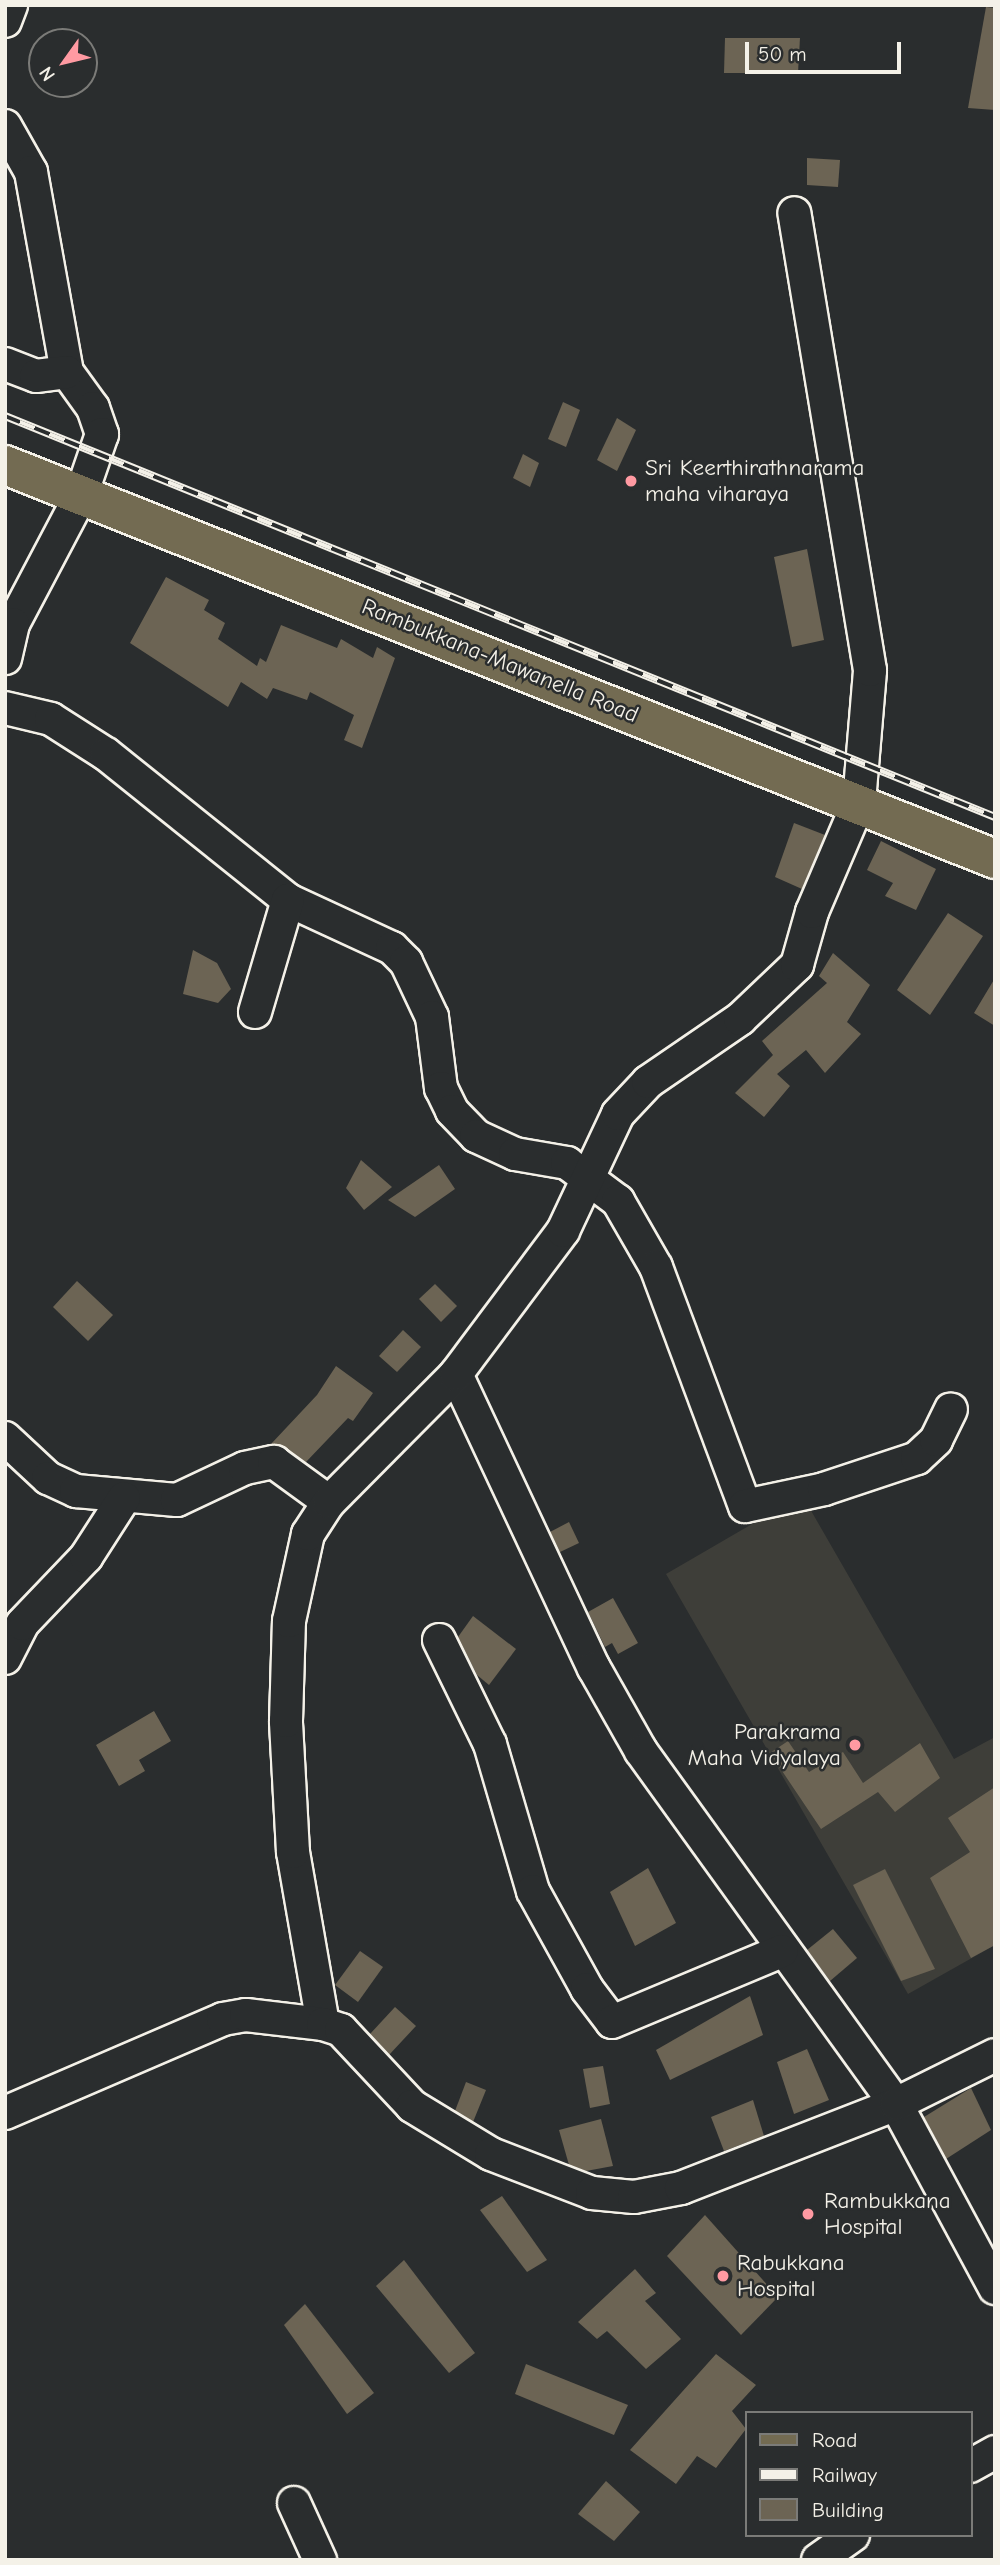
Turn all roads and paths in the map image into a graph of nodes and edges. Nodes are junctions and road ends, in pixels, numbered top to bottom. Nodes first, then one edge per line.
1 (11, 5) edge
2 (5, 21) edge
3 (5, 126) edge
4 (794, 213) dead end
5 (5, 365) edge
6 (67, 372) junction
7 (5, 465) edge
8 (81, 495) junction
9 (5, 658) edge
10 (5, 708) edge
11 (859, 803) junction
12 (995, 859) edge
13 (288, 900) junction
14 (255, 1012) dead end
15 (590, 1176) junction
16 (457, 1374) junction
17 (951, 1409) dead end
18 (5, 1438) edge
19 (124, 1498) junction
20 (329, 1502) junction
21 (439, 1640) dead end
22 (5, 1658) edge
23 (782, 1951) junction
24 (323, 2024) junction
25 (995, 2056) edge
26 (896, 2104) junction
27 (5, 2113) edge
28 (995, 2288) edge
29 (995, 2452) edge
30 (972, 2465) edge
31 (294, 2503) dead end
32 (850, 2537) edge
33 (320, 2560) edge
34 (818, 2560) edge

1 - 2 street
3 - 6 street
4 - 11 street
5 - 6 street
6 - 8 street
7 - 8 main road, Rambukkana-Mawanella Road
8 - 9 street
8 - 11 main road, Rambukkana-Mawanella Road
10 - 13 street
11 - 12 main road, Rambukkana-Mawanella Road
11 - 15 street
13 - 14 street
13 - 15 street
15 - 16 street
15 - 17 street
16 - 20 street
16 - 23 street
18 - 19 street
19 - 20 street
19 - 22 street
20 - 24 street
21 - 23 street
23 - 26 street
24 - 26 street
24 - 27 street
25 - 26 street
26 - 28 street
29 - 30 street
31 - 33 street
32 - 34 street

